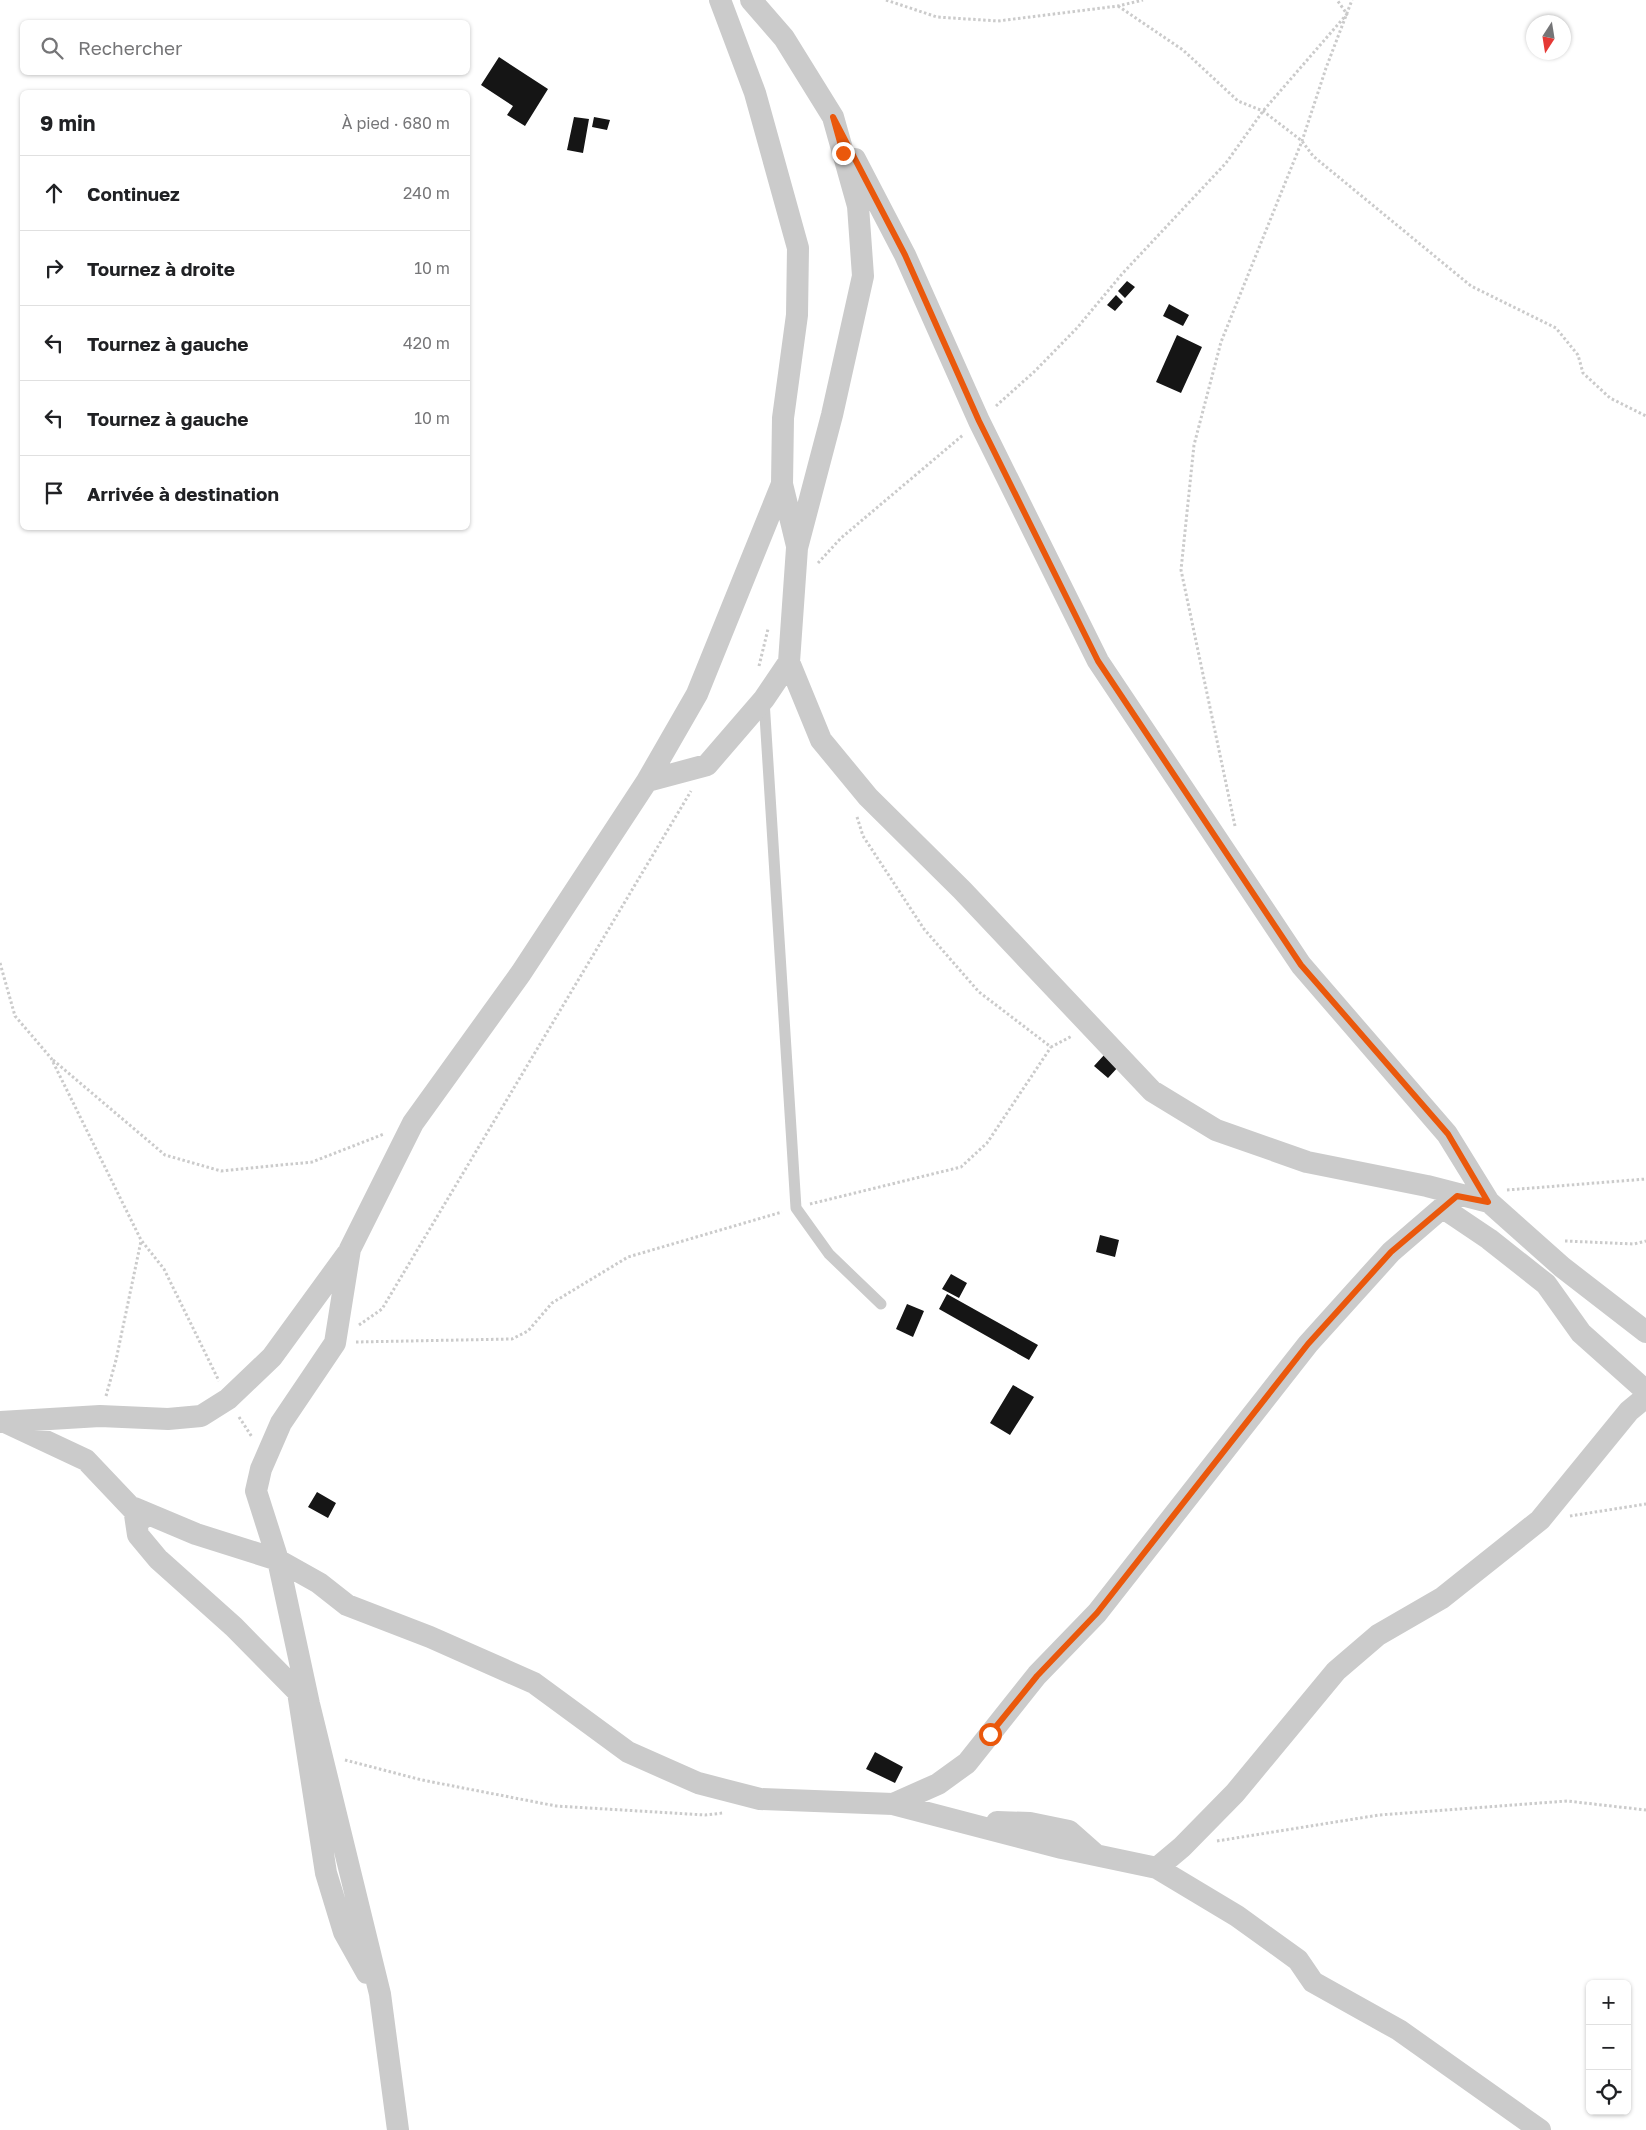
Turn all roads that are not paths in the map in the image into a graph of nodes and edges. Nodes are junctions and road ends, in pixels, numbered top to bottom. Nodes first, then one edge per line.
1 (720, 0) edge
2 (751, 0) edge
3 (833, 117) junction
4 (782, 484) junction
5 (798, 548) junction
6 (789, 662) junction
7 (764, 699) junction
8 (647, 781) junction
9 (1485, 1197) junction
10 (1450, 1202) junction
11 (350, 1249) junction
12 (882, 1304) dead end
13 (1646, 1332) edge
14 (1619, 1367) junction
15 (1646, 1377) edge
16 (1646, 1391) edge
17 (1646, 1398) edge
18 (2, 1421) edge
19 (134, 1508) junction
20 (278, 1560) junction
21 (303, 1698) junction
22 (893, 1804) junction
23 (1157, 1868) junction
24 (380, 1994) junction
25 (398, 2130) edge
26 (1540, 2130) edge

1 - 4 street
2 - 3 street
3 - 5 street
3 - 9 street
4 - 5 street
4 - 8 street
5 - 6 street
6 - 7 street
6 - 10 street
7 - 8 street
7 - 12 lane
8 - 11 street
9 - 10 street
9 - 13 street
10 - 14 street
10 - 22 street
11 - 18 street
11 - 20 street
14 - 15 street
14 - 16 street
17 - 23 street
18 - 19 street
19 - 20 street
19 - 21 street
20 - 21 street
20 - 22 street
21 - 24 street
21 - 24 street
22 - 23 street
23 - 26 street
24 - 25 street

